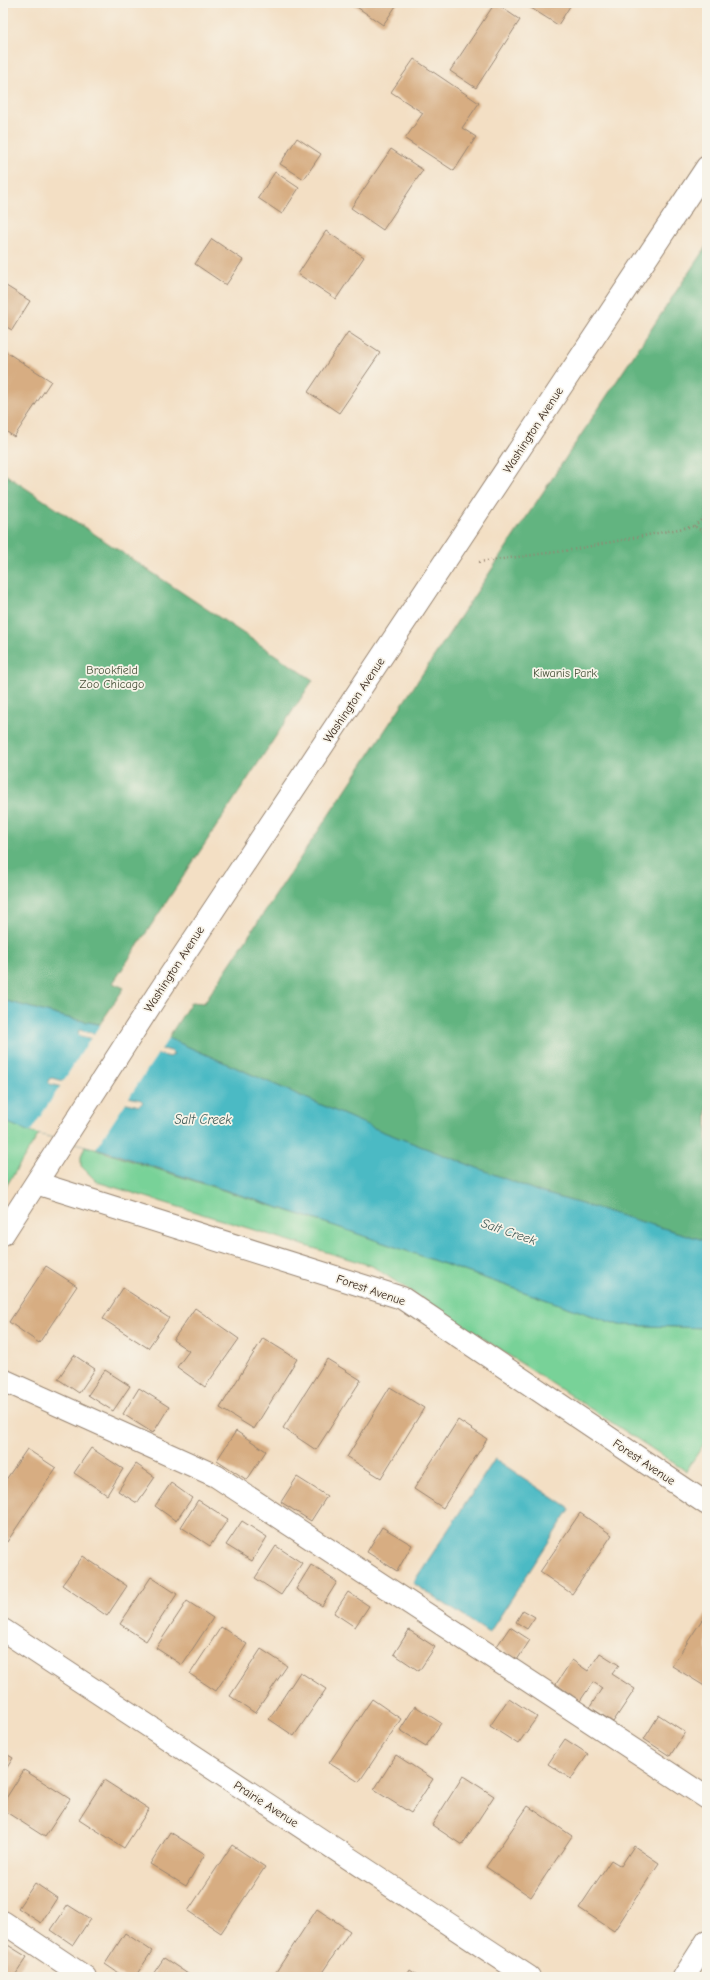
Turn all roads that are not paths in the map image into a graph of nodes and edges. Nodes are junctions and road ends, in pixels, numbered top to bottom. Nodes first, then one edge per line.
1 (707, 167) edge
2 (36, 1183) junction
3 (3, 1234) edge
4 (3, 1380) edge
5 (707, 1504) edge
6 (3, 1630) edge
7 (707, 1798) edge
8 (3, 1922) edge
9 (707, 1941) edge
10 (85, 1977) edge
11 (529, 1977) edge
12 (684, 1977) edge

1 - 2 street, Washington Avenue
2 - 3 street, Washington Avenue
2 - 5 street, Forest Avenue
4 - 7 street
6 - 11 street, Prairie Avenue
8 - 10 street
9 - 12 street

